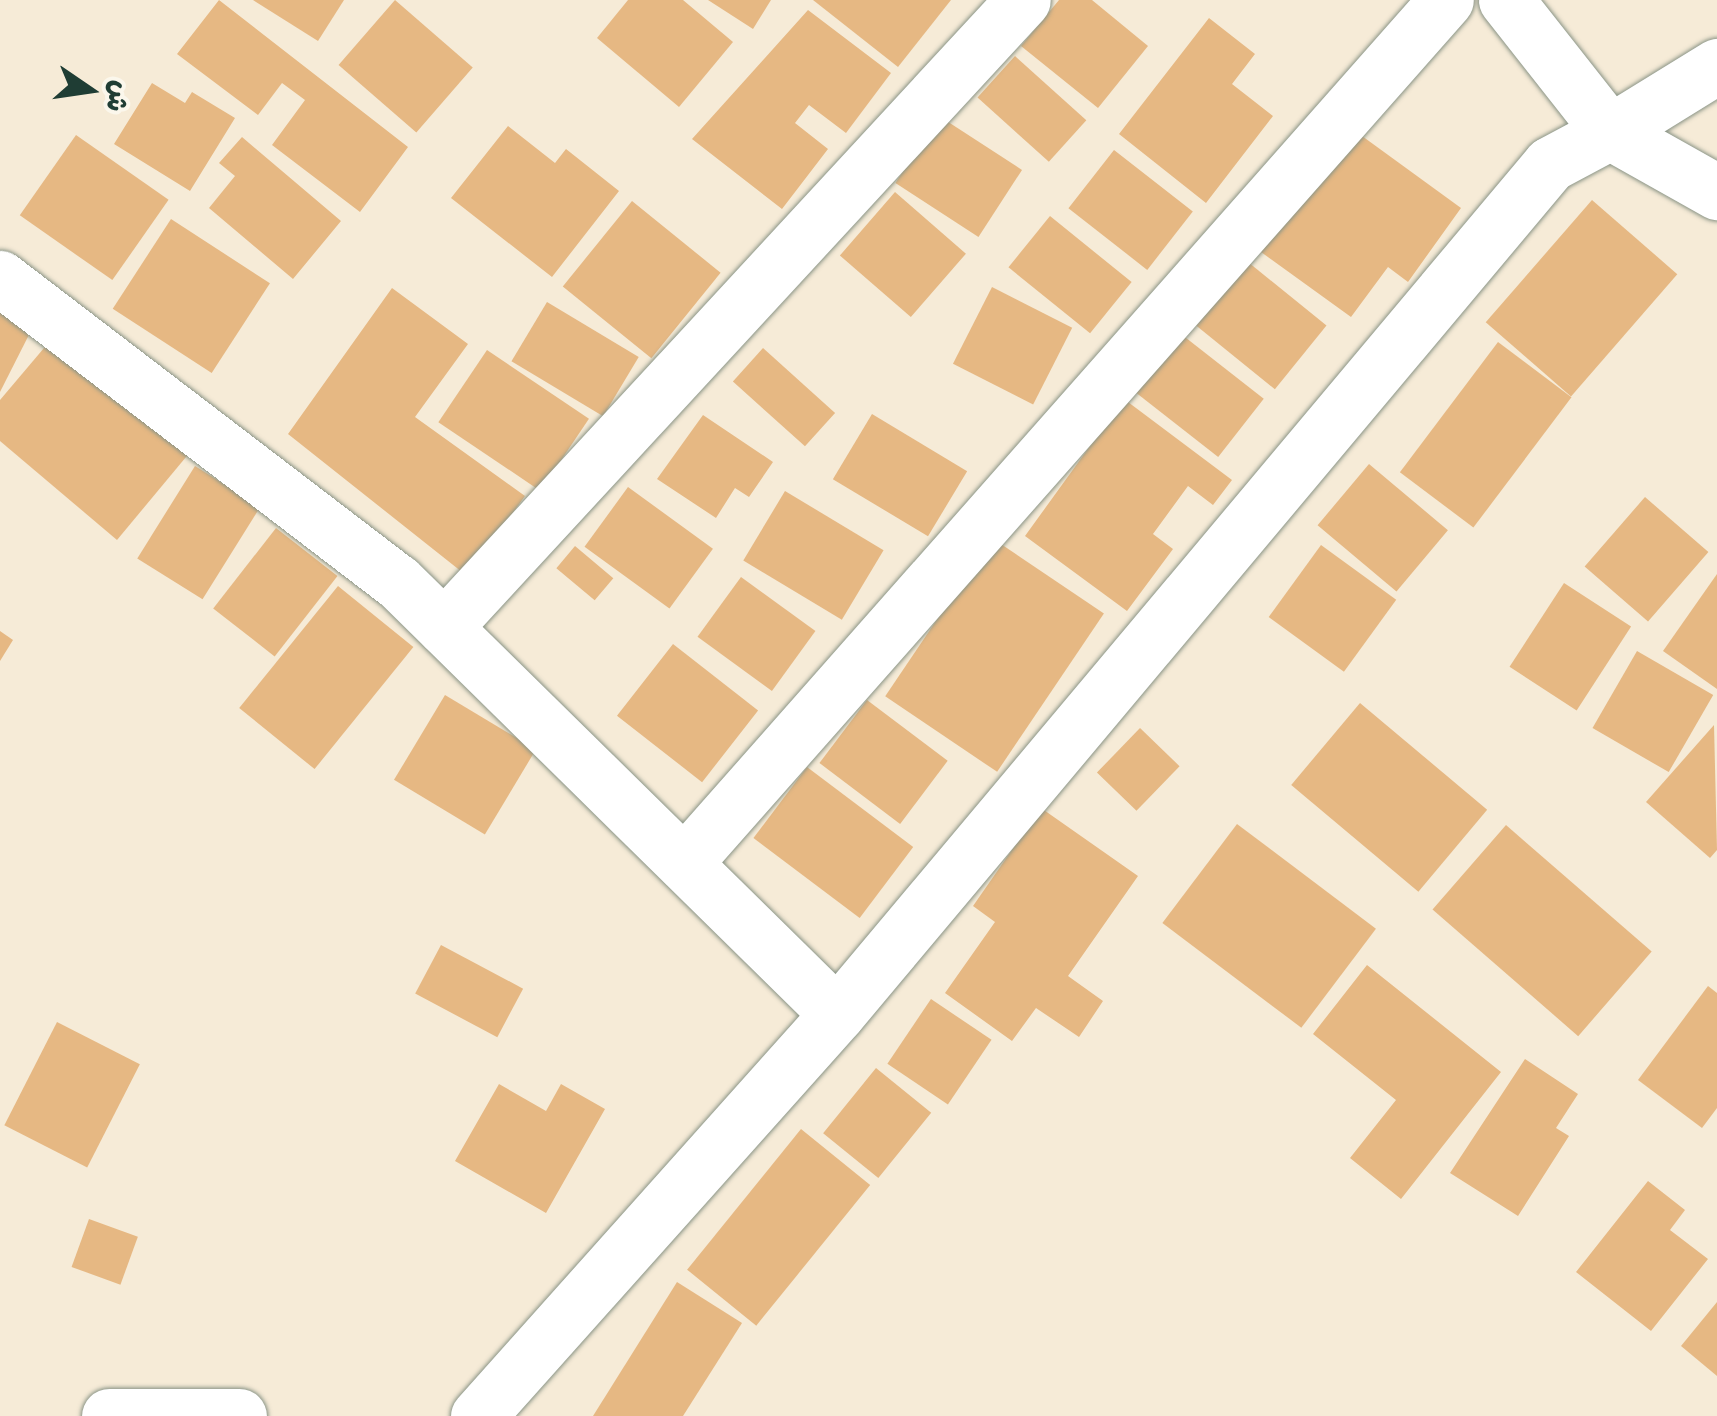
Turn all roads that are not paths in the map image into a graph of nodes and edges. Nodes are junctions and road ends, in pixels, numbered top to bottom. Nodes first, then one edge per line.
1 (1024, 0) edge
2 (1446, 0) edge
3 (1506, 0) edge
4 (1717, 66) edge
5 (1610, 132) junction
6 (1717, 192) edge
7 (0, 278) edge
8 (444, 628) junction
9 (684, 863) junction
10 (837, 1014) junction
11 (109, 1416) edge
12 (239, 1416) edge
13 (478, 1416) edge

1 - 8 street
2 - 9 street
3 - 5 street
4 - 5 street
5 - 6 street
5 - 10 street
7 - 8 street
8 - 9 street
9 - 10 street
10 - 13 street
11 - 12 street

